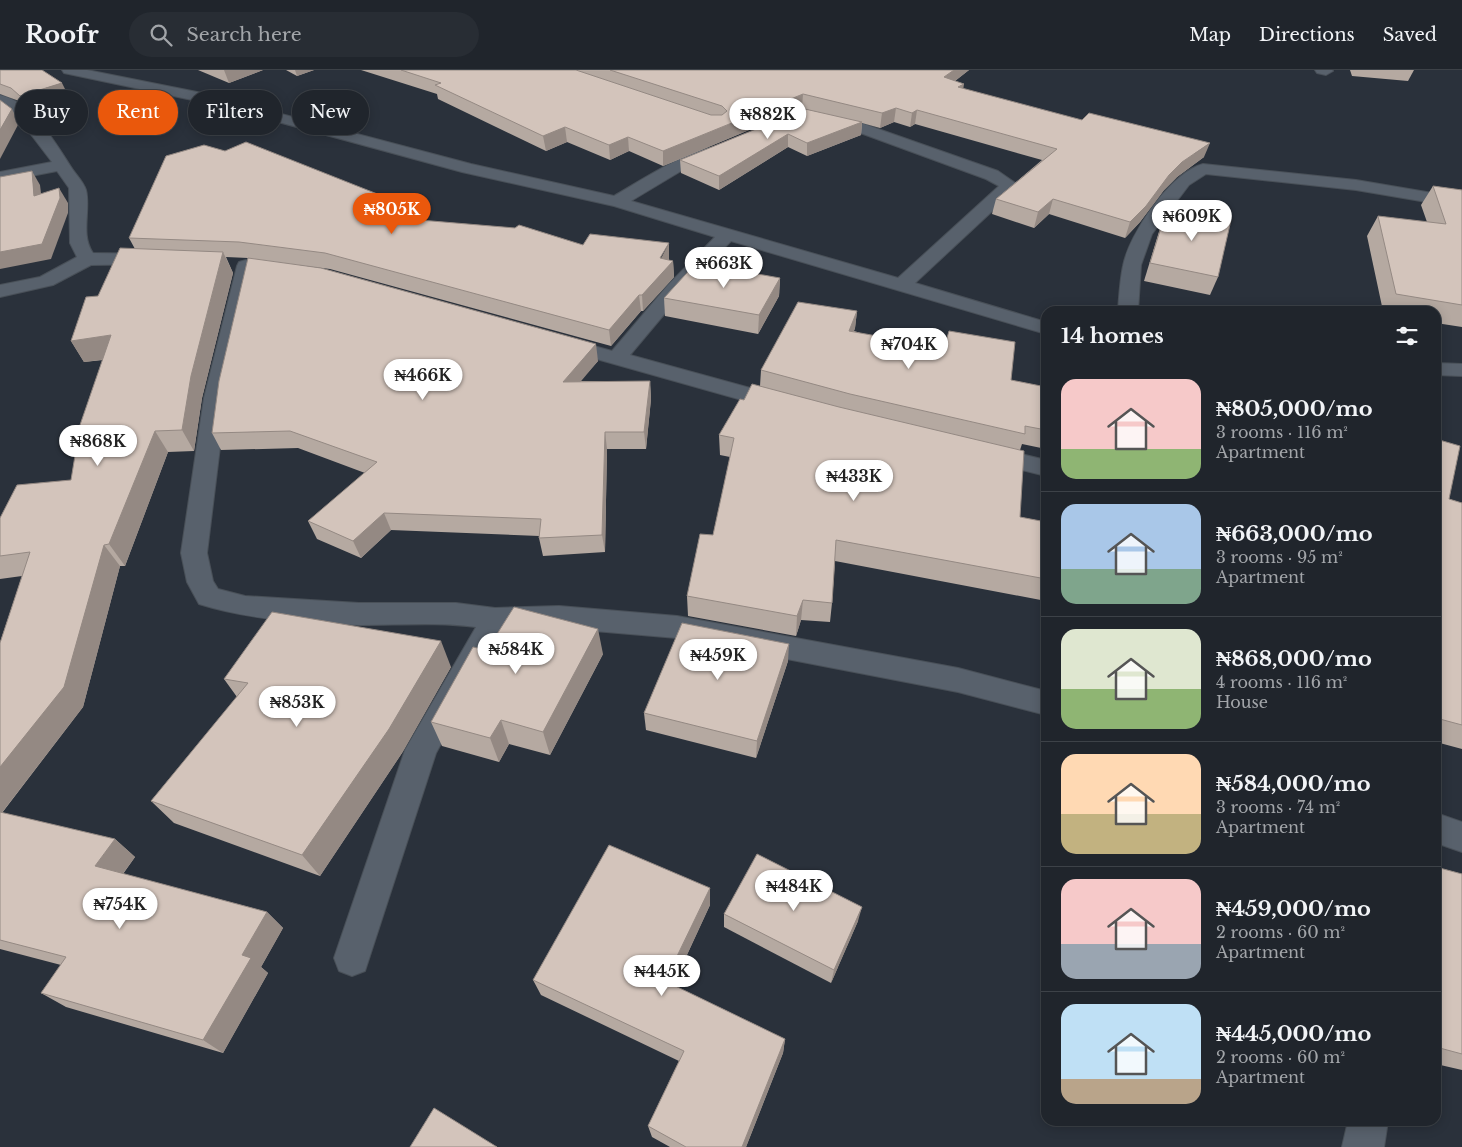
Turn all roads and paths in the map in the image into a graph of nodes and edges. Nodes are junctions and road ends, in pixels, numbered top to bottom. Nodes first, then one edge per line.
1 (69, 70) edge
2 (1322, 70) edge
3 (1326, 71) edge
4 (0, 99) edge
5 (813, 117) edge
6 (733, 143) edge
7 (62, 165) junction
8 (0, 177) edge
9 (616, 202) junction
10 (1462, 202) edge
11 (726, 236) junction
12 (88, 258) junction
13 (173, 261) edge
14 (246, 266) edge
15 (901, 286) junction
16 (0, 291) edge
17 (1128, 306) edge
18 (1041, 327) edge
19 (540, 337) edge
20 (617, 358) junction
21 (1441, 369) edge
22 (1462, 370) edge
23 (798, 408) edge
24 (970, 450) edge
25 (1041, 467) edge
26 (494, 619) junction
27 (1041, 702) edge
28 (1441, 830) edge
29 (1462, 837) edge
30 (352, 958) dead end
31 (1367, 1126) edge
32 (1363, 1147) edge

1 - 9 street
2 - 3 street
4 - 7 street
5 - 15 street
6 - 9 street
7 - 8 street
7 - 12 street
9 - 11 street
10 - 17 street
11 - 15 street
11 - 20 street
12 - 13 street
12 - 16 street
14 - 26 street
15 - 18 street
19 - 20 street
20 - 23 street
21 - 22 street
24 - 25 street
26 - 27 street
26 - 30 street
28 - 29 street
31 - 32 street

